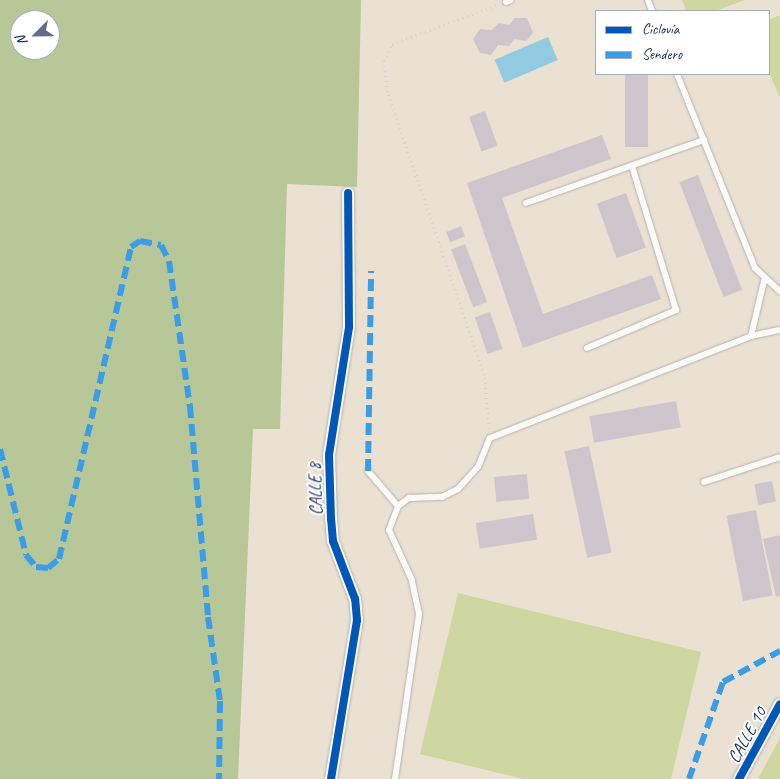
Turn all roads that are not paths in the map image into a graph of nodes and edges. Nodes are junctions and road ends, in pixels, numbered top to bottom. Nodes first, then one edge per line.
1 (677, 75) edge
2 (704, 140) junction
3 (632, 166) junction
4 (348, 193) dead end
5 (526, 203) dead end
6 (764, 281) junction
7 (780, 291) edge
8 (780, 330) edge
9 (752, 336) junction
10 (587, 348) dead end
11 (780, 456) edge
12 (368, 471) dead end
13 (704, 482) dead end
14 (398, 506) junction
15 (780, 704) edge
16 (331, 779) edge
17 (395, 779) edge
18 (740, 779) edge

1 - 2 lane
2 - 3 lane
2 - 6 lane
3 - 5 lane
3 - 10 lane
4 - 16 street, CALLE 8
6 - 7 lane
6 - 9 lane
8 - 9 lane
9 - 14 lane
11 - 13 lane
12 - 14 lane
14 - 17 lane
15 - 18 street, CALLE 10

